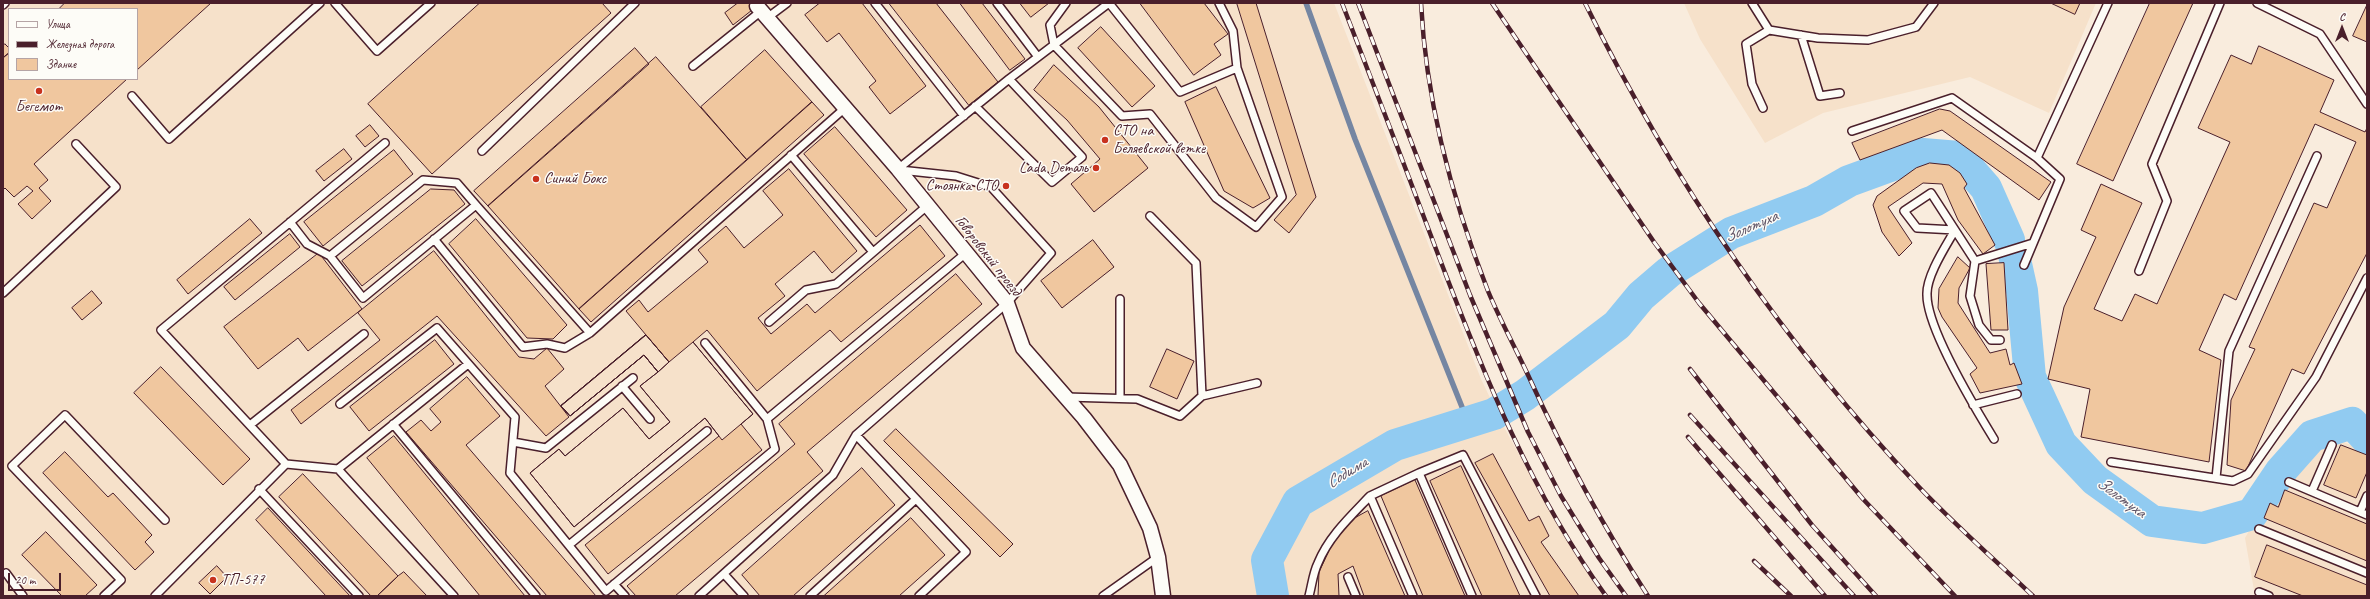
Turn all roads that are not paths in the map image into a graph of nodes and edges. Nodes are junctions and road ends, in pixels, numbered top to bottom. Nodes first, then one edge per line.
1 (320, 3) edge
2 (335, 3) edge
3 (431, 3) edge
4 (635, 3) edge
5 (787, 3) edge
6 (875, 3) edge
7 (997, 3) edge
8 (1066, 3) edge
9 (1109, 3) edge
10 (1219, 3) edge
11 (1752, 3) edge
12 (1934, 3) edge
13 (2108, 3) edge
14 (2220, 3) edge
15 (2257, 3) edge
16 (761, 12) junction
17 (1769, 30) junction
18 (1801, 35) junction
19 (1054, 45) junction
20 (1038, 57) junction
21 (693, 66) dead end
22 (1237, 68) junction
23 (1009, 79) junction
24 (1840, 93) dead end
25 (132, 96) dead end
26 (2367, 104) edge
27 (975, 106) junction
28 (845, 108) junction
29 (1763, 108) dead end
30 (964, 116) junction
31 (1852, 131) dead end
32 (385, 143) dead end
33 (76, 144) dead end
34 (482, 151) dead end
35 (791, 155) junction
36 (2317, 156) dead end
37 (2037, 158) junction
38 (898, 170) junction
39 (476, 205) junction
40 (927, 206) junction
41 (1150, 216) dead end
42 (290, 222) junction
43 (1955, 230) junction
44 (434, 239) junction
45 (2033, 243) junction
46 (873, 252) junction
47 (966, 253) junction
48 (330, 256) junction
49 (1975, 261) junction
50 (2024, 265) dead end
51 (2139, 271) dead end
52 (2367, 278) edge
53 (3, 293) edge
54 (1120, 298) dead end
55 (1007, 303) junction
56 (769, 322) dead end
57 (590, 333) junction
58 (364, 334) dead end
59 (2000, 340) dead end
60 (705, 343) dead end
61 (468, 364) junction
62 (633, 378) dead end
63 (1257, 383) dead end
64 (622, 386) junction
65 (2017, 394) dead end
66 (1202, 396) junction
67 (1066, 397) junction
68 (1120, 398) junction
69 (340, 404) dead end
70 (1974, 405) junction
71 (650, 419) dead end
72 (767, 419) junction
73 (394, 424) junction
74 (250, 425) junction
75 (707, 431) dead end
76 (856, 436) junction
77 (1994, 439) dead end
78 (513, 442) junction
79 (2332, 445) dead end
80 (2111, 462) dead end
81 (286, 464) junction
82 (338, 469) junction
83 (1419, 473) junction
84 (2216, 478) junction
85 (2289, 482) dead end
86 (259, 488) junction
87 (2312, 492) junction
88 (1370, 496) junction
89 (2367, 496) edge
90 (916, 499) junction
91 (2364, 513) edge
92 (165, 520) dead end
93 (2259, 529) dead end
94 (569, 545) junction
95 (1158, 557) junction
96 (6, 573) dead end
97 (2367, 573) edge
98 (724, 574) junction
99 (1348, 577) dead end
100 (614, 584) junction
101 (2259, 592) dead end
102 (1164, 594) edge
103 (23, 596) edge
104 (104, 596) edge
105 (155, 596) edge
106 (359, 596) edge
107 (454, 596) edge
108 (536, 596) edge
109 (625, 596) edge
110 (699, 596) edge
111 (744, 596) edge
112 (810, 596) edge
113 (919, 596) edge
114 (1102, 596) edge
115 (1309, 596) edge
116 (1356, 596) edge
117 (1413, 596) edge
118 (1472, 596) edge
119 (1536, 596) edge
120 (2269, 596) edge

1 - 25 lane
2 - 3 lane
4 - 34 lane
5 - 16 lane
6 - 30 lane
7 - 20 lane
8 - 19 lane
9 - 19 lane
9 - 22 lane
10 - 22 lane
11 - 17 lane
12 - 18 lane
13 - 37 lane
14 - 51 lane
15 - 26 lane
16 - 21 lane
16 - 28 street, Говоровский проезд
17 - 18 lane
17 - 29 lane
18 - 24 lane
19 - 20 lane
19 - 22 lane
20 - 23 lane
23 - 27 lane
23 - 27 lane
27 - 30 lane
28 - 35 lane
28 - 38 street, Говоровский проезд
30 - 38 lane
31 - 37 lane
32 - 42 lane
33 - 53 lane
35 - 46 lane
35 - 57 lane
36 - 84 lane
37 - 45 lane
38 - 40 street, Говоровский проезд
38 - 55 lane
39 - 44 lane
39 - 48 lane
39 - 57 lane
40 - 46 lane
40 - 47 street, Говоровский проезд
41 - 66 lane
42 - 48 lane
42 - 74 lane
43 - 43 lane
43 - 49 lane
43 - 70 lane
44 - 48 lane
44 - 57 lane
45 - 49 lane
45 - 50 lane
46 - 56 lane
47 - 55 street, Говоровский проезд
47 - 72 lane
49 - 59 lane
52 - 84 lane
54 - 68 lane
55 - 67 street, Говоровский проезд
55 - 76 lane
58 - 74 lane
60 - 72 lane
61 - 69 lane
61 - 73 lane
61 - 78 lane
62 - 64 lane
63 - 66 lane
64 - 71 lane
64 - 78 lane
65 - 70 lane
66 - 68 lane
67 - 68 lane
67 - 95 street, Говоровский проезд
70 - 77 lane
72 - 100 lane
73 - 82 lane
73 - 108 lane
74 - 81 lane
75 - 94 lane
76 - 90 lane
76 - 98 lane
78 - 94 lane
79 - 87 lane
80 - 84 lane
81 - 82 lane
81 - 86 lane
82 - 107 lane
83 - 88 lane
83 - 118 lane
83 - 119 lane
85 - 87 lane
86 - 105 lane
86 - 106 lane
87 - 91 lane
88 - 115 lane
88 - 117 lane
89 - 91 lane
90 - 112 lane
90 - 113 lane
92 - 104 lane
93 - 97 lane
94 - 100 lane
95 - 102 street, Говоровский проезд
95 - 114 lane
96 - 103 lane
98 - 110 lane
98 - 111 lane
99 - 116 lane
100 - 109 lane
101 - 120 lane

